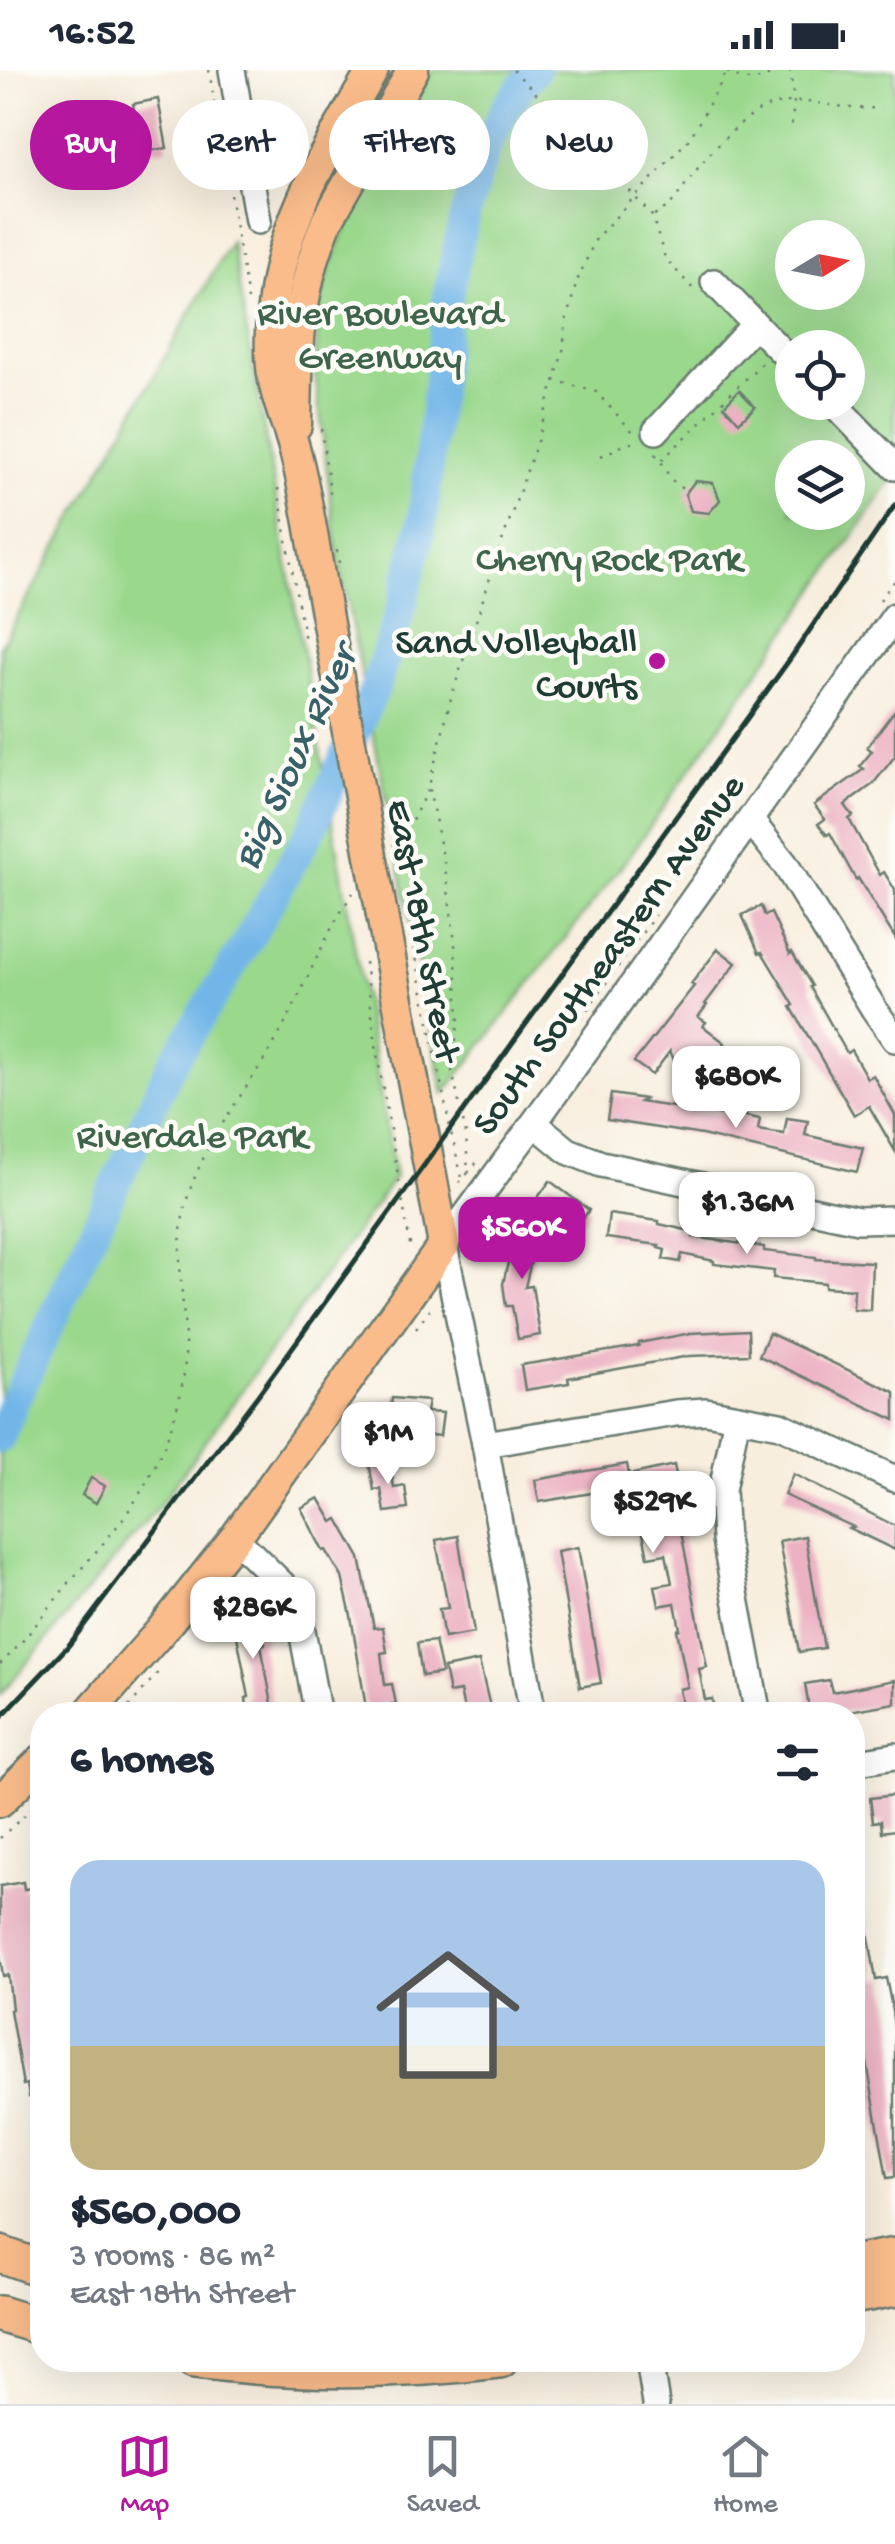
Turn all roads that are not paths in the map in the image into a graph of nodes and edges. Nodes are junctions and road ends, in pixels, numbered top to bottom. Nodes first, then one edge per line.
1 (232, 70) edge
2 (373, 70) edge
3 (413, 70) edge
4 (258, 221) dead end
5 (714, 282) dead end
6 (755, 324) junction
7 (775, 345) edge
8 (849, 420) edge
9 (656, 431) dead end
10 (296, 453) junction
11 (895, 467) edge
12 (895, 616) edge
13 (751, 821) junction
14 (895, 1039) edge
15 (534, 1124) junction
16 (895, 1219) edge
17 (444, 1245) junction
18 (737, 1416) junction
19 (485, 1444) junction
20 (895, 1479) edge
21 (235, 1538) junction
22 (98, 1702) edge
23 (316, 1702) edge
24 (531, 1702) edge
25 (756, 1702) edge
26 (895, 1756) edge
27 (865, 1761) edge
28 (30, 1785) edge
29 (0, 1801) edge
30 (0, 2254) edge
31 (895, 2256) edge
32 (865, 2262) edge
33 (30, 2265) edge
34 (895, 2288) edge
35 (865, 2294) edge
36 (0, 2314) edge
37 (30, 2323) edge

1 - 4 street
2 - 10 main road
3 - 10 main road
5 - 6 street
6 - 7 street
6 - 9 street
8 - 11 street
10 - 17 main road, East 18th Street, bridge
12 - 13 street, South Southeastern Avenue
13 - 14 street
13 - 15 street, South Southeastern Avenue
15 - 16 street
15 - 17 street, South Southeastern Avenue
17 - 19 street, East 18th Street
17 - 21 main road, South Southeastern Avenue
18 - 19 street
18 - 20 street
18 - 25 street
19 - 24 street, East 18th Street
21 - 22 main road, South Southeastern Avenue
21 - 23 street
26 - 27 street
28 - 29 main road
30 - 33 highway
31 - 32 highway
34 - 35 highway
36 - 37 highway

